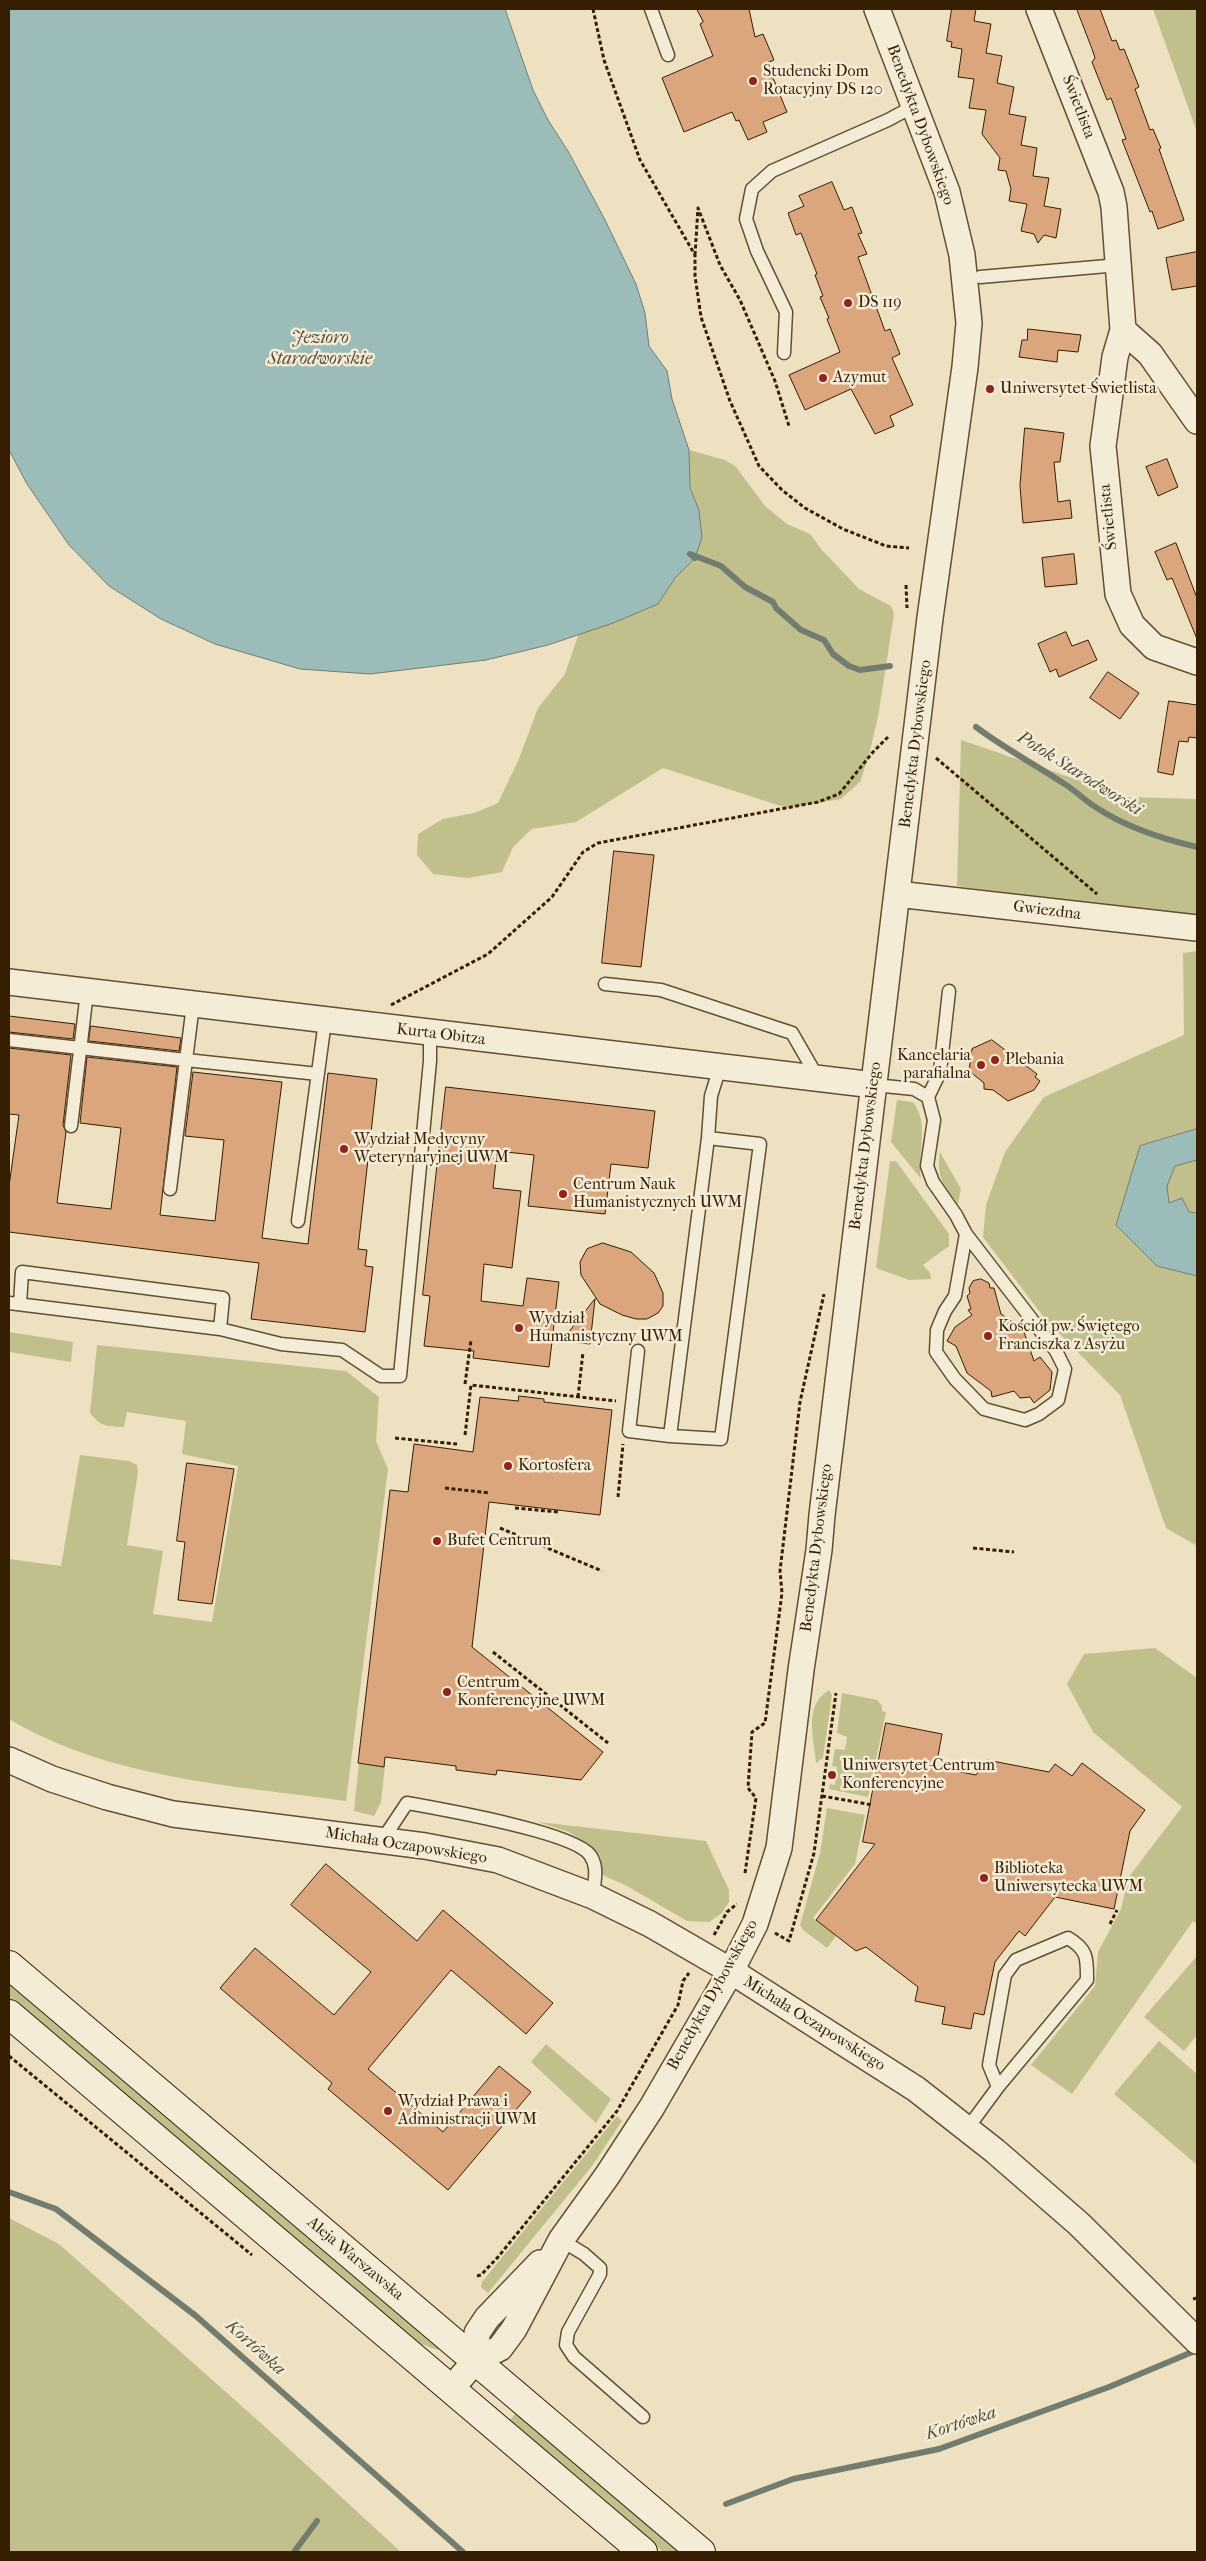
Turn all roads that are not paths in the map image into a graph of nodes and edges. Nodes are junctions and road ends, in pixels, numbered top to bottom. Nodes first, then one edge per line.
1 (651, 9) edge
2 (877, 9) edge
3 (1039, 9) edge
4 (668, 55) dead end
5 (914, 106) junction
6 (1119, 265) junction
7 (980, 277) dead end
8 (1123, 330) junction
9 (784, 353) dead end
10 (1197, 421) edge
11 (1197, 662) edge
12 (897, 894) junction
13 (1197, 928) edge
14 (9, 982) edge
15 (606, 984) dead end
16 (949, 991) dead end
17 (87, 992) junction
18 (193, 1005) junction
19 (325, 1021) junction
20 (430, 1033) junction
21 (9, 1040) edge
22 (80, 1048) junction
23 (186, 1060) junction
24 (720, 1067) junction
25 (318, 1074) junction
26 (818, 1078) junction
27 (874, 1085) junction
28 (928, 1097) junction
29 (71, 1126) dead end
30 (708, 1138) junction
31 (170, 1189) dead end
32 (298, 1221) dead end
33 (966, 1234) junction
34 (14, 1304) edge
35 (220, 1329) junction
36 (638, 1352) dead end
37 (670, 1436) junction
38 (9, 1760) edge
39 (383, 1840) junction
40 (593, 1896) junction
41 (9, 1965) edge
42 (730, 1971) junction
43 (9, 2014) edge
44 (998, 2087) junction
45 (967, 2129) junction
46 (561, 2240) junction
47 (1197, 2341) edge
48 (474, 2361) junction
49 (452, 2388) junction
50 (643, 2417) dead end
51 (643, 2552) edge
52 (701, 2552) edge

1 - 4 lane
2 - 5 street, Benedykta Dybowskiego
3 - 6 street, Świetlista
5 - 9 lane
5 - 12 street, Benedykta Dybowskiego
6 - 7 lane
6 - 8 street, Świetlista
8 - 10 street
8 - 11 street, Świetlista
12 - 13 street, Gwiezdna
12 - 27 street, Benedykta Dybowskiego
14 - 17 street, Kurta Obitza
15 - 26 lane
16 - 28 lane
17 - 18 street, Kurta Obitza
17 - 22 lane
18 - 19 street, Kurta Obitza
18 - 23 lane
19 - 20 street, Kurta Obitza
19 - 25 lane
20 - 24 street, Kurta Obitza
20 - 35 lane
21 - 22 lane
22 - 23 lane
22 - 29 lane
23 - 25 lane
23 - 31 lane
24 - 26 street, Kurta Obitza
24 - 30 lane
25 - 32 lane
26 - 27 street, Kurta Obitza
27 - 28 lane
27 - 42 street, Benedykta Dybowskiego
28 - 33 lane
30 - 37 lane
30 - 37 lane
33 - 33 lane
34 - 35 lane
34 - 35 lane
36 - 37 lane
38 - 39 street, Michała Oczapowskiego
39 - 40 street, Michała Oczapowskiego
39 - 40 lane
40 - 42 street, Michała Oczapowskiego
41 - 48 main road, Aleja Warszawska
42 - 45 street, Michała Oczapowskiego
42 - 46 street, Benedykta Dybowskiego
43 - 49 main road
44 - 44 lane
44 - 45 lane
45 - 47 street, Michała Oczapowskiego
46 - 48 street, Benedykta Dybowskiego
46 - 50 lane
48 - 49 street
48 - 52 main road, Aleja Warszawska
49 - 51 main road

